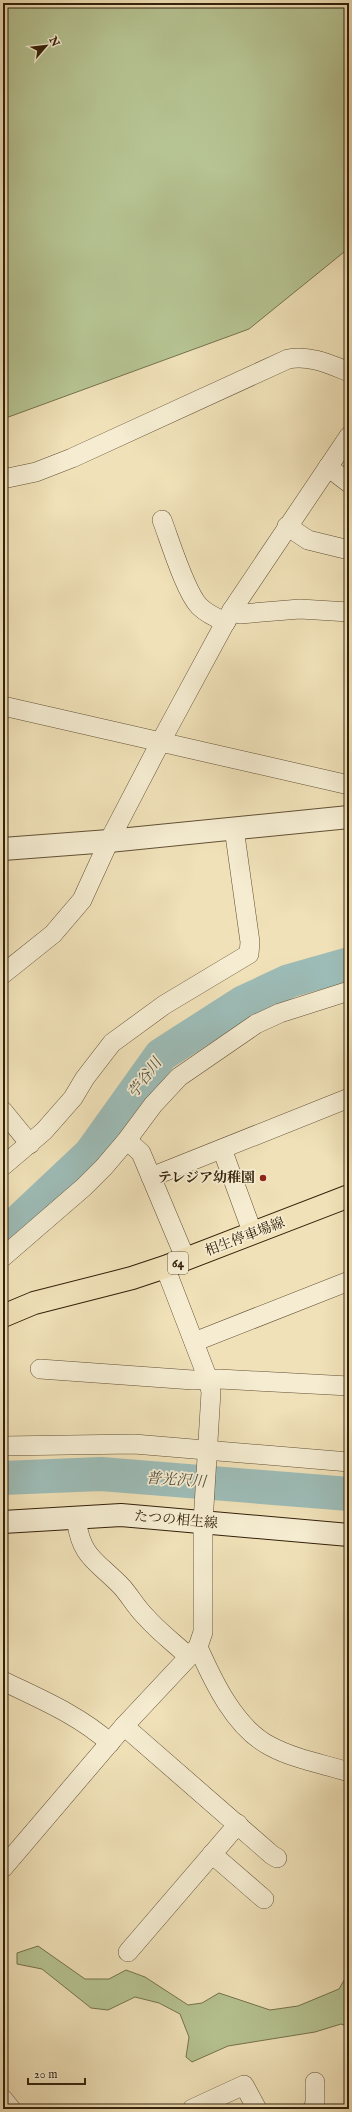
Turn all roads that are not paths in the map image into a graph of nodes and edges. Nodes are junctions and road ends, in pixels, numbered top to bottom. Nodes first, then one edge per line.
1 (349, 372) edge
2 (349, 436) edge
3 (328, 467) junction
4 (3, 479) edge
5 (349, 483) edge
6 (162, 520) dead end
7 (287, 526) junction
8 (349, 550) edge
9 (349, 612) edge
10 (229, 616) junction
11 (3, 706) edge
12 (160, 743) junction
13 (349, 785) edge
14 (349, 817) edge
15 (234, 828) junction
16 (109, 841) junction
17 (3, 849) edge
18 (3, 974) edge
19 (349, 991) edge
20 (349, 1098) edge
21 (3, 1111) edge
22 (127, 1140) junction
23 (30, 1144) junction
24 (222, 1149) junction
25 (3, 1166) edge
26 (151, 1177) junction
27 (349, 1196) edge
28 (253, 1234) junction
29 (3, 1257) edge
30 (186, 1260) junction
31 (165, 1267) junction
32 (349, 1281) edge
33 (3, 1316) edge
34 (194, 1342) junction
35 (40, 1369) dead end
36 (208, 1379) junction
37 (349, 1386) edge
38 (3, 1446) edge
39 (208, 1453) junction
40 (349, 1462) edge
41 (203, 1516) junction
42 (76, 1518) junction
43 (3, 1522) edge
44 (349, 1536) edge
45 (193, 1651) junction
46 (3, 1681) edge
47 (124, 1726) junction
48 (110, 1743) junction
49 (349, 1772) edge
50 (238, 1824) junction
51 (212, 1854) junction
52 (278, 1858) dead end
53 (3, 1868) edge
54 (264, 1899) dead end
55 (128, 1952) dead end
56 (315, 2082) dead end
57 (3, 2099) edge
58 (11, 2109) edge
59 (192, 2109) edge
60 (257, 2109) edge
61 (313, 2109) edge

1 - 4 street
2 - 3 street
3 - 5 street
3 - 7 street
6 - 10 street
7 - 8 street
7 - 10 street
9 - 10 street
10 - 12 street
11 - 12 street
12 - 13 street
12 - 16 street
14 - 15 main road
15 - 16 main road
15 - 23 street
16 - 17 main road
16 - 18 street
19 - 22 street
20 - 24 street
21 - 23 street
22 - 26 street
22 - 29 street
23 - 25 street
24 - 26 street
24 - 28 street
26 - 30 street
27 - 28 main road, 相生停車場線 / 64
28 - 30 main road, 相生停車場線 / 64
30 - 31 main road, 相生停車場線 / 64
31 - 33 main road, 相生停車場線 / 64
31 - 34 street
32 - 34 street
34 - 36 street
35 - 36 street
36 - 37 street
36 - 39 street
38 - 39 street
39 - 40 street
39 - 41 street
41 - 42 main road, たつの相生線
41 - 44 main road, たつの相生線
41 - 45 street
42 - 43 main road, たつの相生線
42 - 45 street
45 - 47 street
45 - 49 street
46 - 48 street
47 - 48 street
47 - 50 street
48 - 53 street
50 - 51 street
50 - 52 street
51 - 54 street
51 - 55 street
56 - 61 street
57 - 58 street
59 - 60 street

